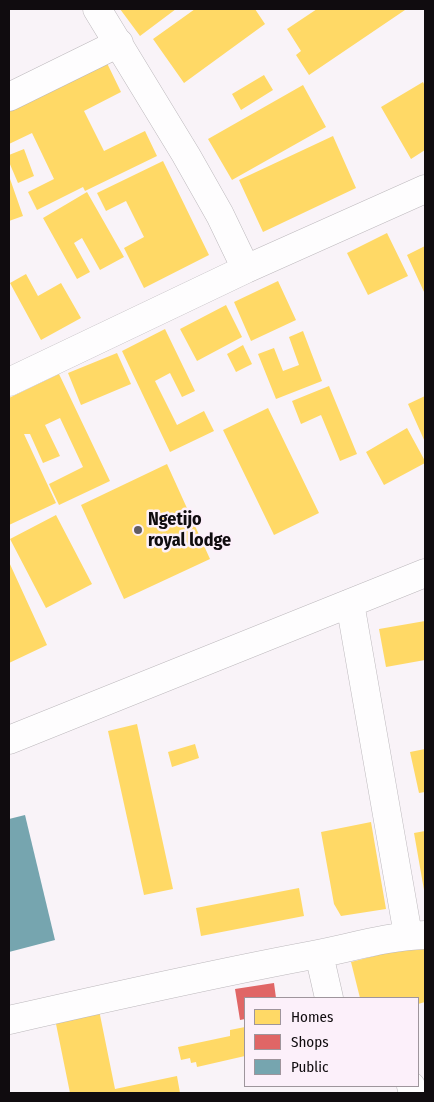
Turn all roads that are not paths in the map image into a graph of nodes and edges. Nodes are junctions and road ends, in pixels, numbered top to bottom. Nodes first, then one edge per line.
1 (97, 9) edge
2 (119, 43) junction
3 (9, 97) edge
4 (425, 189) edge
5 (246, 269) junction
6 (9, 382) edge
7 (425, 573) edge
8 (350, 603) junction
9 (9, 740) edge
10 (416, 935) edge
11 (319, 954) junction
12 (329, 997) edge
13 (9, 1020) edge

1 - 2 street
2 - 3 street
2 - 5 street
4 - 5 street
5 - 6 street
7 - 8 street
8 - 9 street
8 - 10 street
10 - 11 street
11 - 12 street
11 - 13 street

